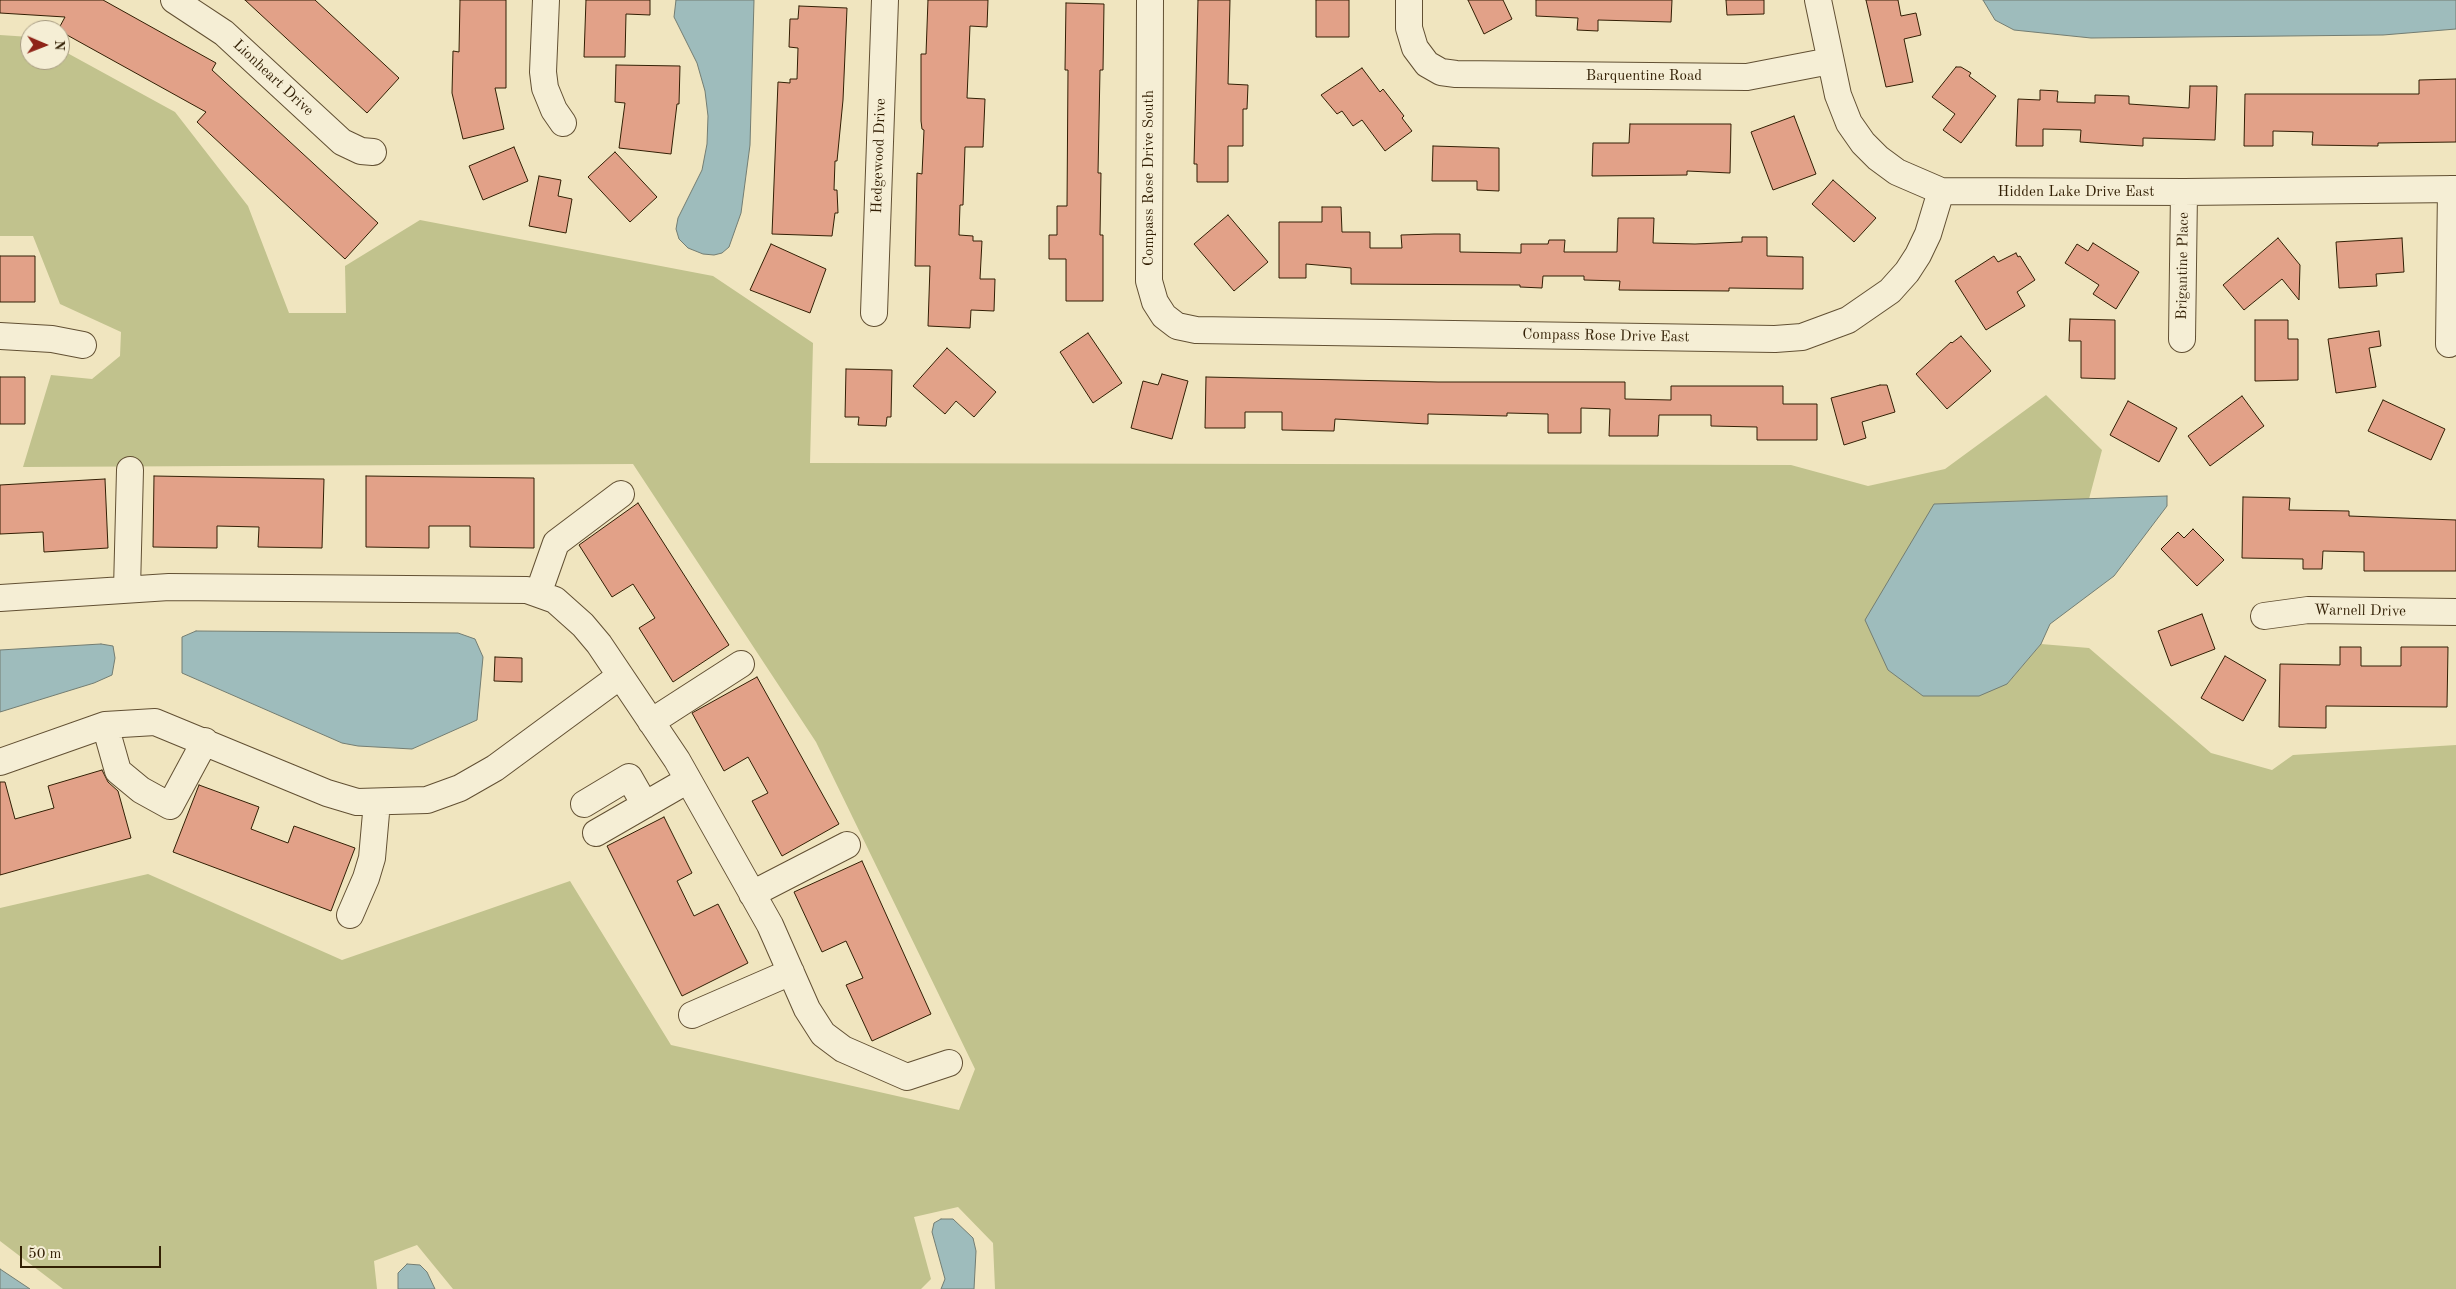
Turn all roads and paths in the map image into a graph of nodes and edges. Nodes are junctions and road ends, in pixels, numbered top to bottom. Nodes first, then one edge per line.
1 (174, 0) edge
2 (546, 0) edge
3 (885, 0) edge
4 (1150, 0) edge
5 (1409, 0) edge
6 (1818, 0) edge
7 (1830, 61) junction
8 (563, 123) dead end
9 (373, 152) dead end
10 (2454, 189) edge
11 (1941, 191) junction
12 (2184, 192) junction
13 (874, 313) dead end
14 (1196, 330) joint
15 (0, 336) edge
16 (2182, 339) dead end
17 (2449, 344) dead end
18 (84, 345) dead end
19 (130, 470) dead end
20 (621, 494) dead end
21 (127, 589) junction
22 (538, 594) junction
23 (0, 598) edge
24 (2456, 612) edge
25 (2264, 616) dead end
26 (741, 664) dead end
27 (620, 676) junction
28 (651, 722) junction
29 (105, 725) junction
30 (205, 741) junction
31 (0, 762) edge
32 (688, 780) junction
33 (377, 802) junction
34 (584, 804) dead end
35 (645, 805) junction
36 (596, 833) dead end
37 (847, 845) dead end
38 (752, 894) junction
39 (350, 915) dead end
40 (791, 972) junction
41 (692, 1015) dead end
42 (949, 1063) dead end

1 - 9 street, Lionheart Drive
2 - 8 street
3 - 13 street, Hedgewood Drive
4 - 14 street, Compass Rose Drive South
5 - 7 street, Barquentine Road
6 - 7 street, Hidden Lake Drive East
7 - 11 street, Hidden Lake Drive East
10 - 12 street, Hidden Lake Drive East
10 - 17 street
11 - 12 street, Hidden Lake Drive East
11 - 14 street, Compass Rose Drive East
12 - 16 street, Brigantine Place
15 - 18 street
19 - 21 street
20 - 22 street
21 - 22 street
21 - 23 street
22 - 27 street
24 - 25 street, Warnell Drive
26 - 28 street
27 - 28 street
27 - 33 street
28 - 32 street
29 - 30 street
29 - 30 street
29 - 31 street
30 - 33 street
32 - 35 street
32 - 38 street
33 - 39 street
34 - 35 street
35 - 36 street
37 - 38 street
38 - 40 street
40 - 41 street
40 - 42 street

